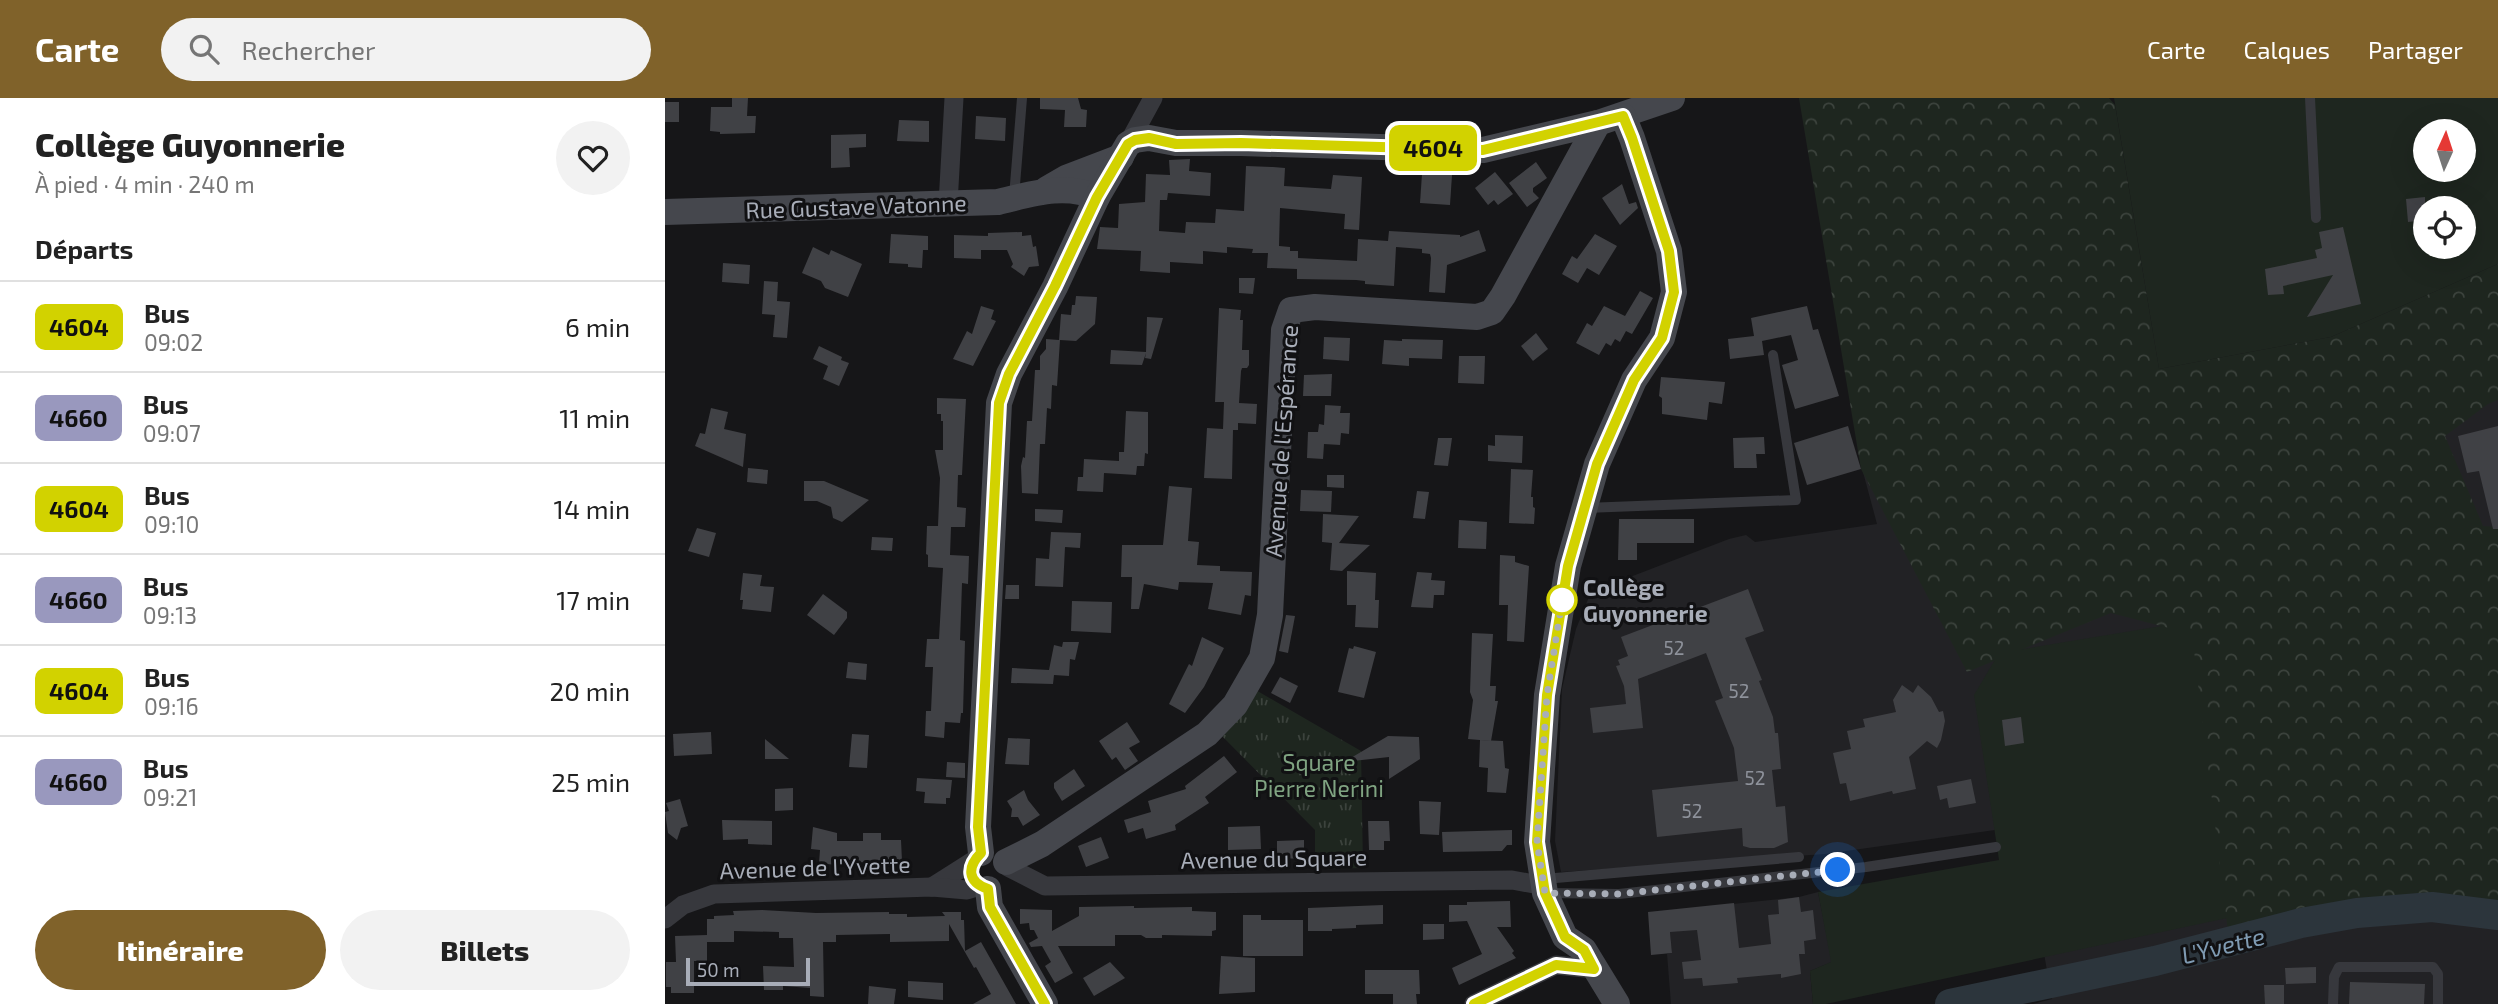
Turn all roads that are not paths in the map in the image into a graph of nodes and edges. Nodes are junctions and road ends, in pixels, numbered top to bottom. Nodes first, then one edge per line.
1 (954, 98) edge
2 (1022, 98) edge
3 (1153, 98) edge
4 (1672, 98) edge
5 (2310, 98) edge
6 (1610, 119) junction
7 (1159, 133) junction
8 (1121, 156) junction
9 (1046, 190) junction
10 (1097, 197) junction
11 (1014, 198) junction
12 (948, 204) junction
13 (665, 212) edge
14 (2316, 218) dead end
15 (1773, 355) dead end
16 (1585, 508) junction
17 (1996, 847) dead end
18 (977, 857) junction
19 (1800, 857) dead end
20 (1007, 864) junction
21 (1545, 886) junction
22 (932, 887) junction
23 (984, 888) junction
24 (665, 919) edge
25 (1565, 937) junction
26 (1556, 965) junction
27 (1594, 969) junction
28 (1045, 1004) edge
29 (1474, 1004) edge
30 (1617, 1004) edge
31 (2333, 1004) edge
32 (2438, 1004) edge

1 - 12 street
2 - 11 lane
3 - 7 street
4 - 6 street, Rue Gustave Vatonne
5 - 14 lane
6 - 7 street, Rue Gustave Vatonne
6 - 16 street
6 - 20 street, Avenue de l'Espérance
7 - 8 street
7 - 8 street, Rue Gustave Vatonne
8 - 9 street, Rue Gustave Vatonne
8 - 10 street
9 - 10 street, Rue Gustave Vatonne
9 - 11 street, Rue Gustave Vatonne
10 - 18 street
11 - 12 street, Rue Gustave Vatonne
12 - 13 street, Rue Gustave Vatonne
15 - 16 lane
16 - 21 street
17 - 21 lane
18 - 20 street
18 - 22 street, Avenue de l'Yvette
18 - 23 street
19 - 21 lane
20 - 21 street, Avenue du Square
20 - 23 street
21 - 25 street
22 - 23 street, Avenue de l'Yvette
22 - 24 street, Avenue de l'Yvette
23 - 28 street
25 - 26 street
25 - 27 street
26 - 27 street
26 - 29 street
27 - 30 street
31 - 32 lane

